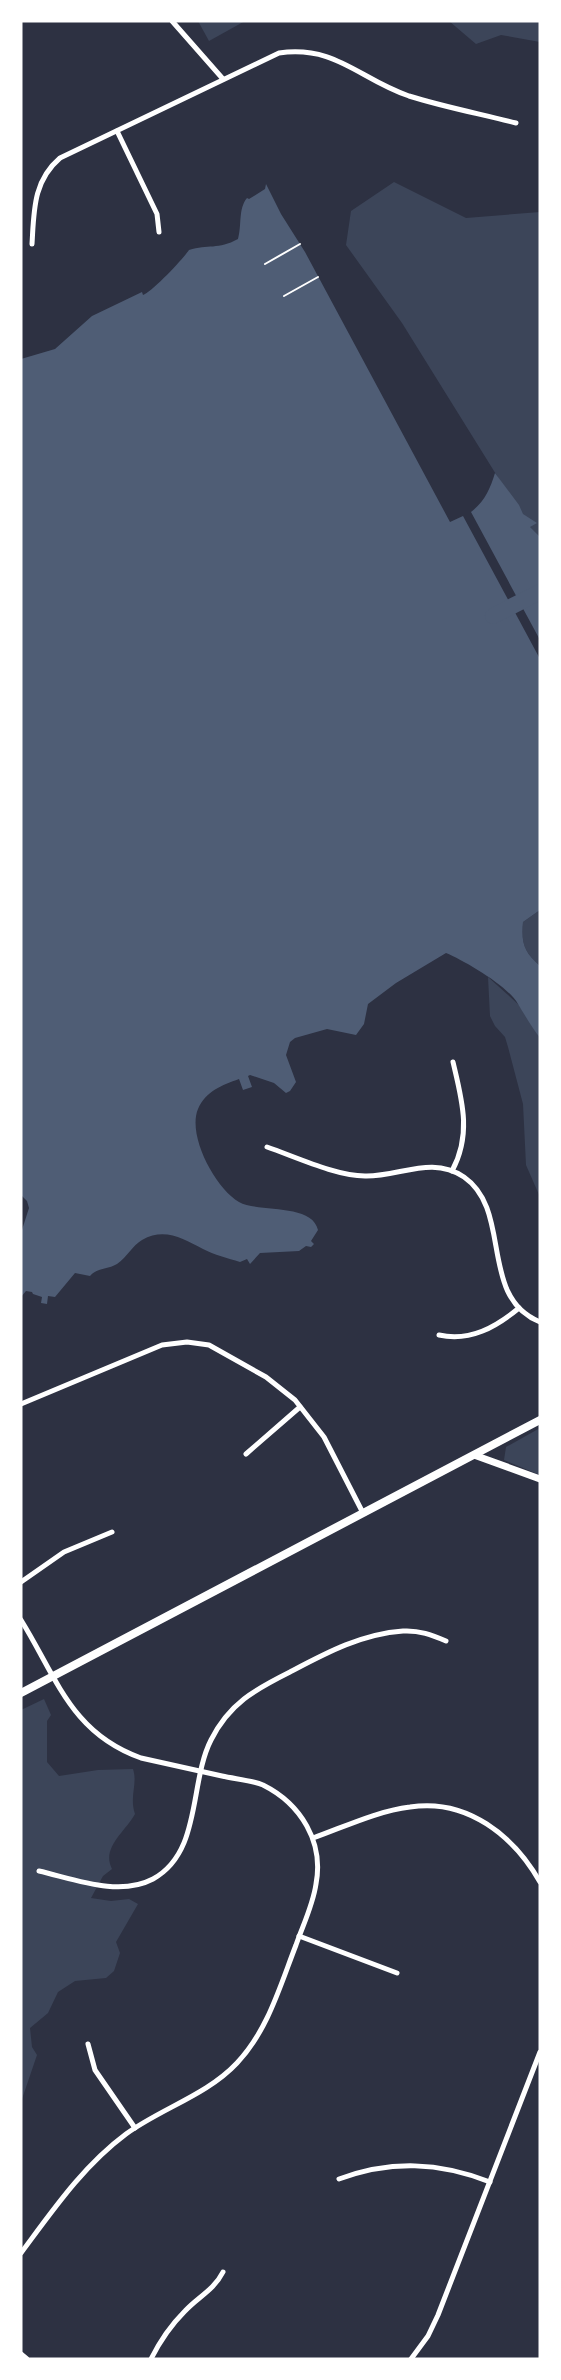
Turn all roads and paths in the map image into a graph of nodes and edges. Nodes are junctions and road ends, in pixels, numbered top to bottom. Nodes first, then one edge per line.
1 (172, 21) edge
2 (223, 79) junction
3 (516, 123) dead end
4 (117, 131) junction
5 (160, 232) dead end
6 (32, 244) dead end
7 (300, 244) dead end
8 (264, 264) dead end
9 (318, 277) dead end
10 (284, 296) dead end
11 (452, 1062) dead end
12 (267, 1147) dead end
13 (452, 1171) junction
14 (519, 1308) junction
15 (540, 1322) edge
16 (439, 1335) dead end
17 (21, 1404) edge
18 (300, 1407) junction
19 (540, 1420) edge
20 (246, 1454) dead end
21 (474, 1455) junction
22 (540, 1479) edge
23 (363, 1513) junction
24 (112, 1532) dead end
25 (21, 1582) edge
26 (21, 1620) edge
27 (446, 1641) dead end
28 (53, 1676) junction
29 (21, 1693) edge
30 (200, 1771) junction
31 (312, 1838) junction
32 (39, 1871) dead end
33 (540, 1882) edge
34 (299, 1936) junction
35 (397, 1973) dead end
36 (88, 2044) dead end
37 (540, 2052) edge
38 (136, 2128) junction
39 (339, 2179) dead end
40 (490, 2182) junction
41 (21, 2253) edge
42 (223, 2272) dead end
43 (21, 2354) edge
44 (27, 2359) edge
45 (151, 2359) edge
46 (411, 2359) edge

1 - 2 street
2 - 3 street
2 - 4 street
4 - 5 street
4 - 6 street
7 - 8 path
9 - 10 path
11 - 13 street
12 - 13 street
13 - 14 street
14 - 15 street
14 - 16 street
17 - 18 street
18 - 20 street
18 - 23 street
19 - 21 main road
21 - 22 street
21 - 23 main road
23 - 28 main road
24 - 25 street
26 - 28 street
27 - 30 street
28 - 29 main road
28 - 30 street
30 - 31 street
30 - 32 street
31 - 33 street
31 - 34 street
34 - 35 street
34 - 38 street
36 - 38 street
37 - 40 street
38 - 41 street
39 - 40 street
40 - 46 street
42 - 45 street
43 - 44 street

